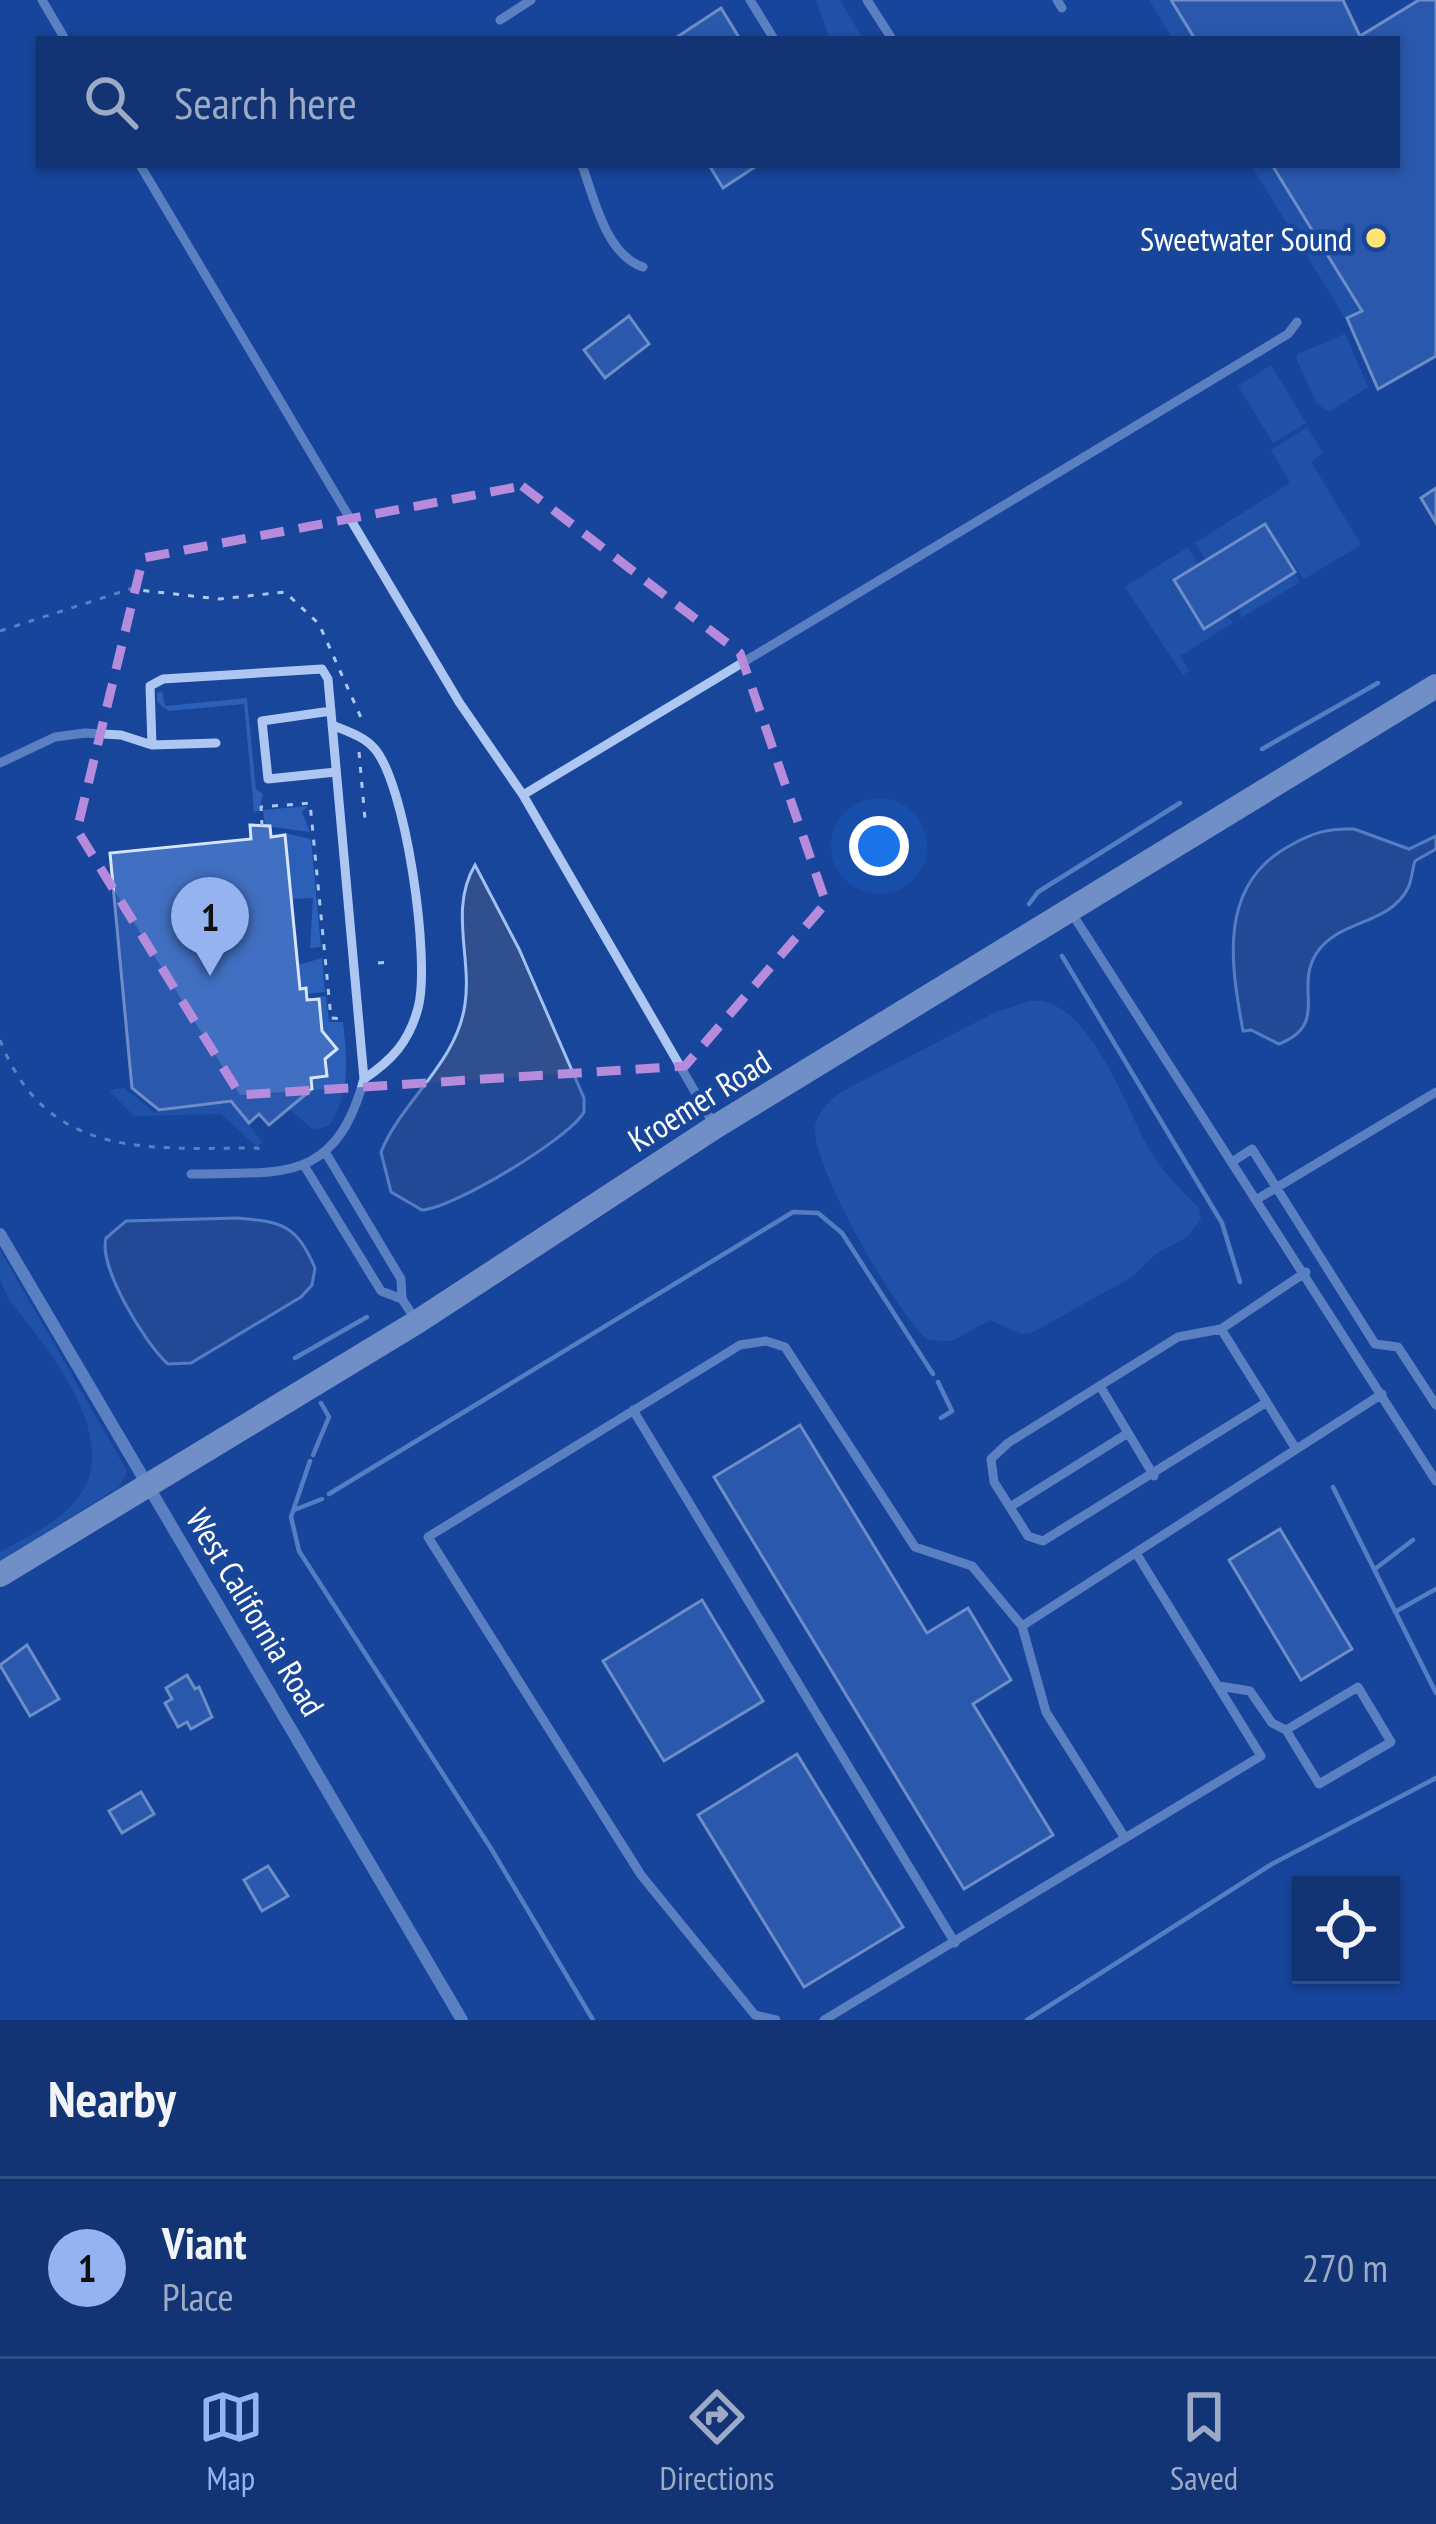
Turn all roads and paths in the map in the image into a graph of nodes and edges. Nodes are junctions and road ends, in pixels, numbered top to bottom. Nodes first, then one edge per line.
1 (42, 0) edge
2 (531, 0) edge
3 (750, 0) edge
4 (868, 0) edge
5 (500, 20) dead end
6 (63, 36) edge
7 (772, 36) edge
8 (890, 36) edge
9 (142, 168) edge
10 (583, 168) edge
11 (643, 267) dead end
12 (1297, 322) dead end
13 (0, 631) edge
14 (1436, 686) edge
15 (331, 710) junction
16 (332, 725) junction
17 (363, 730) dead end
18 (216, 743) dead end
19 (152, 745) junction
20 (359, 751) dead end
21 (0, 763) edge
22 (336, 772) junction
23 (523, 795) junction
24 (365, 819) dead end
25 (262, 826) dead end
26 (1071, 912) junction
27 (389, 962) dead end
28 (378, 963) dead end
29 (346, 1023) dead end
30 (0, 1040) edge
31 (364, 1079) junction
32 (1436, 1092) edge
33 (715, 1126) junction
34 (327, 1155) junction
35 (1234, 1160) junction
36 (268, 1164) dead end
37 (305, 1167) junction
38 (190, 1174) dead end
39 (1276, 1188) junction
40 (1259, 1198) junction
41 (1304, 1233) junction
42 (0, 1234) edge
43 (1288, 1243) junction
44 (1306, 1272) junction
45 (1330, 1275) junction
46 (1314, 1286) junction
47 (402, 1300) junction
48 (1354, 1315) junction
49 (417, 1322) junction
50 (1339, 1324) junction
51 (1221, 1329) junction
52 (1100, 1386) junction
53 (1382, 1394) junction
54 (1267, 1402) junction
55 (1436, 1405) edge
56 (633, 1410) junction
57 (1128, 1433) junction
58 (1296, 1449) junction
59 (1154, 1476) junction
60 (1436, 1481) edge
61 (148, 1484) junction
62 (1010, 1508) junction
63 (1136, 1553) junction
64 (0, 1574) edge
65 (1022, 1627) junction
66 (1219, 1686) junction
67 (1286, 1730) junction
68 (1125, 1838) junction
69 (955, 1943) junction
70 (750, 2017) edge
71 (462, 2020) edge
72 (776, 2020) edge
73 (824, 2020) edge

1 - 6 lane
2 - 5 lane
3 - 7 lane
4 - 8 lane
9 - 23 lane
10 - 11 lane
12 - 23 lane
13 - 17 path
14 - 26 street, Kroemer Road
15 - 16 lane
15 - 19 lane
15 - 22 lane
16 - 22 lane
16 - 31 lane
18 - 19 lane
19 - 21 lane
20 - 24 path
22 - 31 lane
23 - 33 lane
25 - 29 path
26 - 33 street, Kroemer Road
26 - 35 lane
27 - 28 path
30 - 36 path
31 - 34 lane
32 - 39 lane
33 - 49 street, Kroemer Road
34 - 37 lane
34 - 47 lane
35 - 39 lane
35 - 40 lane
37 - 38 lane
37 - 47 lane
39 - 40 lane
39 - 41 lane
40 - 43 lane
41 - 43 lane
41 - 45 lane
42 - 61 street, West California Road
43 - 44 lane
44 - 46 lane
44 - 51 lane
45 - 46 lane
45 - 48 lane
46 - 50 lane
47 - 49 lane
48 - 50 lane
48 - 55 lane
49 - 61 street, Kroemer Road
50 - 53 lane
51 - 52 lane
51 - 54 lane
52 - 57 lane
52 - 62 lane
53 - 58 lane
53 - 60 lane
54 - 58 lane
54 - 59 lane
56 - 65 lane
56 - 69 lane
56 - 70 lane
57 - 59 lane
57 - 62 lane
58 - 63 lane
59 - 62 lane
61 - 64 street, Kroemer Road
61 - 71 street, West California Road
63 - 65 lane
63 - 66 lane
65 - 68 lane
66 - 67 lane
66 - 68 lane
67 - 67 lane
68 - 69 lane
69 - 73 lane
70 - 72 lane

